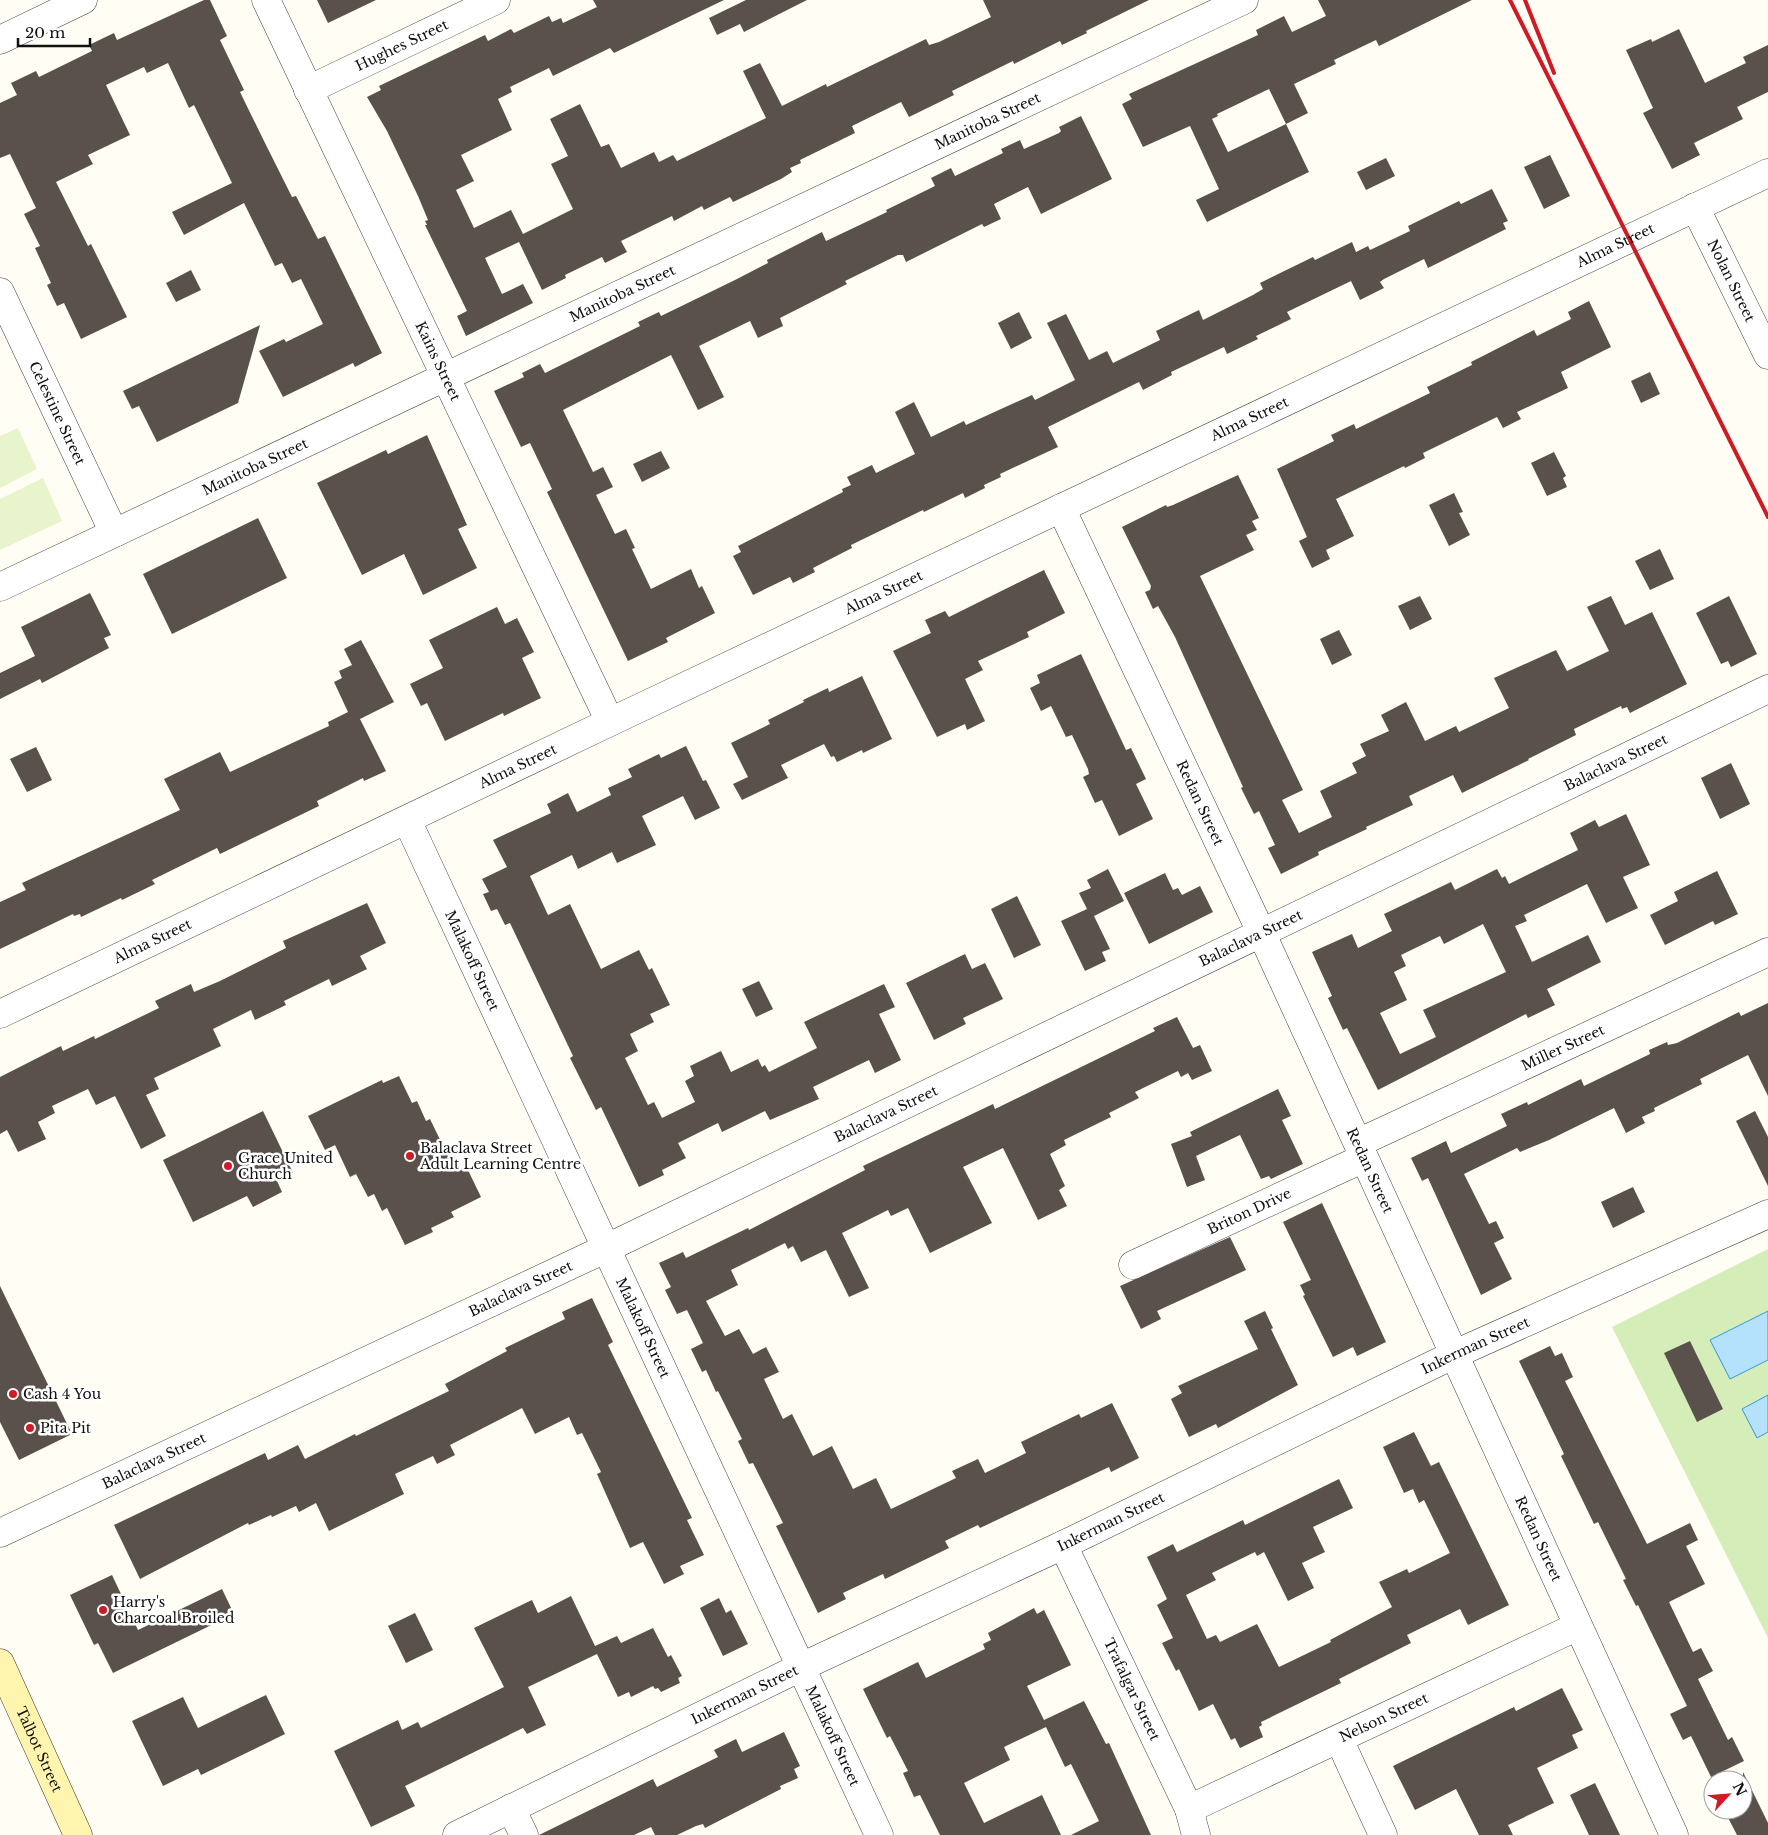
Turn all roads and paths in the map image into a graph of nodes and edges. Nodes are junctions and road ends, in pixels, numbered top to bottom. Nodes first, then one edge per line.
1 (83, 0) edge
2 (266, 0) edge
3 (496, 0) edge
4 (1244, 0) edge
5 (0, 40) edge
6 (308, 90) junction
7 (1768, 173) edge
8 (1695, 207) junction
9 (0, 292) edge
10 (1768, 355) edge
11 (445, 378) junction
12 (1061, 508) junction
13 (114, 533) junction
14 (0, 587) edge
15 (1768, 689) edge
16 (610, 722) junction
17 (407, 820) junction
18 (1261, 932) junction
19 (1768, 952) edge
20 (0, 1014) edge
21 (1361, 1151) junction
22 (1768, 1214) edge
23 (607, 1248) junction
24 (1133, 1265) dead end
25 (1455, 1354) junction
26 (0, 1533) edge
27 (1063, 1545) junction
28 (1578, 1626) junction
29 (0, 1664) edge
30 (801, 1667) junction
31 (1339, 1739) junction
32 (512, 1808) junction
33 (1190, 1809) junction
34 (78, 1835) edge
35 (457, 1835) edge
36 (524, 1835) edge
37 (879, 1835) edge
38 (1196, 1835) edge
39 (1383, 1835) edge
40 (1674, 1835) edge

1 - 5 street
2 - 6 street, Kains Street
3 - 6 street, Hughes Street
4 - 11 street, Manitoba Street
6 - 11 street, Kains Street
7 - 8 street, Alma Street
8 - 10 street, Nolan Street
8 - 12 street, Alma Street
9 - 13 street, Celestine Street
11 - 13 street, Manitoba Street
11 - 16 street, Kains Street
12 - 16 street, Alma Street
12 - 18 street, Redan Street
13 - 14 street, Manitoba Street
15 - 18 street, Balaclava Street
16 - 17 street, Alma Street
17 - 20 street, Alma Street
17 - 23 street, Malakoff Street
18 - 21 street, Redan Street
18 - 23 street, Balaclava Street
19 - 21 street, Miller Street
21 - 24 street, Briton Drive
21 - 25 street, Redan Street
22 - 25 street, Inkerman Street
23 - 26 street, Balaclava Street
23 - 30 street, Malakoff Street
25 - 27 street, Inkerman Street
25 - 28 street, Redan Street
27 - 30 street, Inkerman Street
27 - 33 street, Trafalgar Street
28 - 31 street, Nelson Street
28 - 40 street, Redan Street
29 - 34 main road, Talbot Street
30 - 32 street, Inkerman Street
30 - 37 street, Malakoff Street
31 - 33 street, Nelson Street
31 - 39 street
32 - 35 street, Inkerman Street
32 - 36 street
33 - 38 street, Trafalgar Street

